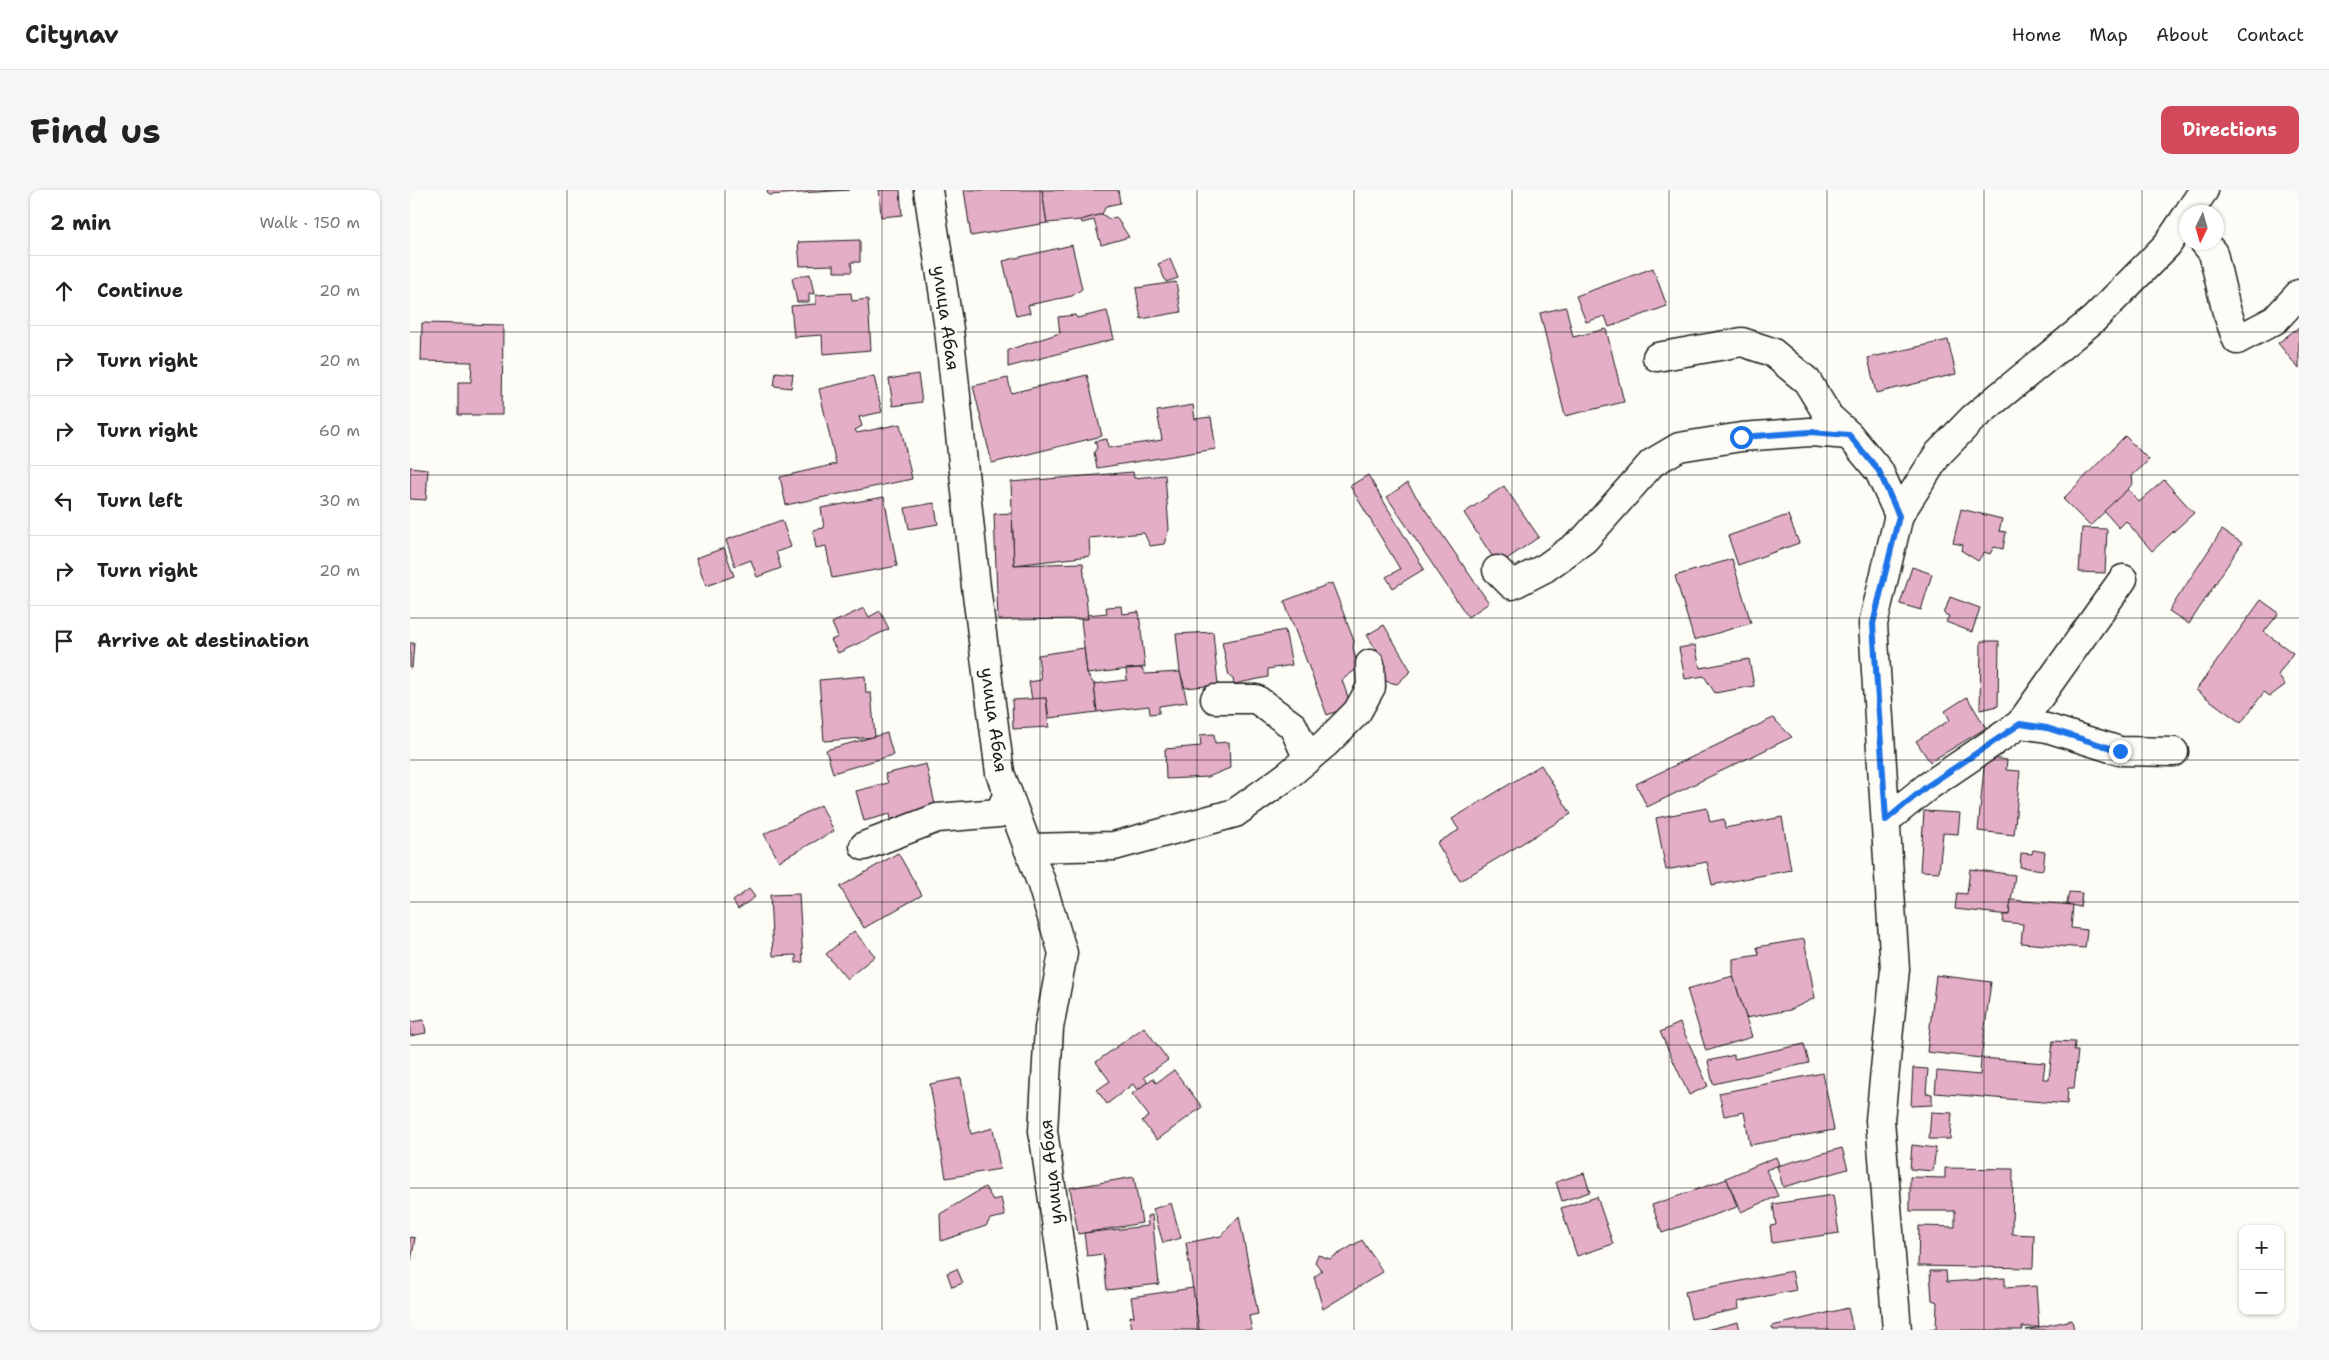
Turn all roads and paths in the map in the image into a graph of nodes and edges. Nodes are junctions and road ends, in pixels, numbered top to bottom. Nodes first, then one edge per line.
1 (928, 190) edge
2 (2204, 190) edge
3 (2195, 205) edge
4 (2179, 229) edge
5 (2211, 250) edge
6 (2299, 294) edge
7 (1657, 357) dead end
8 (1849, 435) junction
9 (1899, 516) junction
10 (1497, 570) dead end
11 (2123, 579) dead end
12 (1370, 664) dead end
13 (1215, 699) dead end
14 (2020, 724) junction
15 (2174, 752) dead end
16 (1308, 759) junction
17 (1008, 794) junction
18 (1886, 820) junction
19 (864, 846) dead end
20 (1028, 848) junction
21 (1072, 1330) edge
22 (1897, 1330) edge

1 - 17 street, улица Абая
2 - 3 street
4 - 9 street
5 - 6 street
7 - 8 street
8 - 9 street
8 - 10 street
9 - 18 street
11 - 14 street
12 - 16 street
13 - 16 street
14 - 15 street
14 - 18 street
16 - 20 street
17 - 19 street
17 - 20 street, улица Абая
18 - 22 street
20 - 21 street, улица Абая

